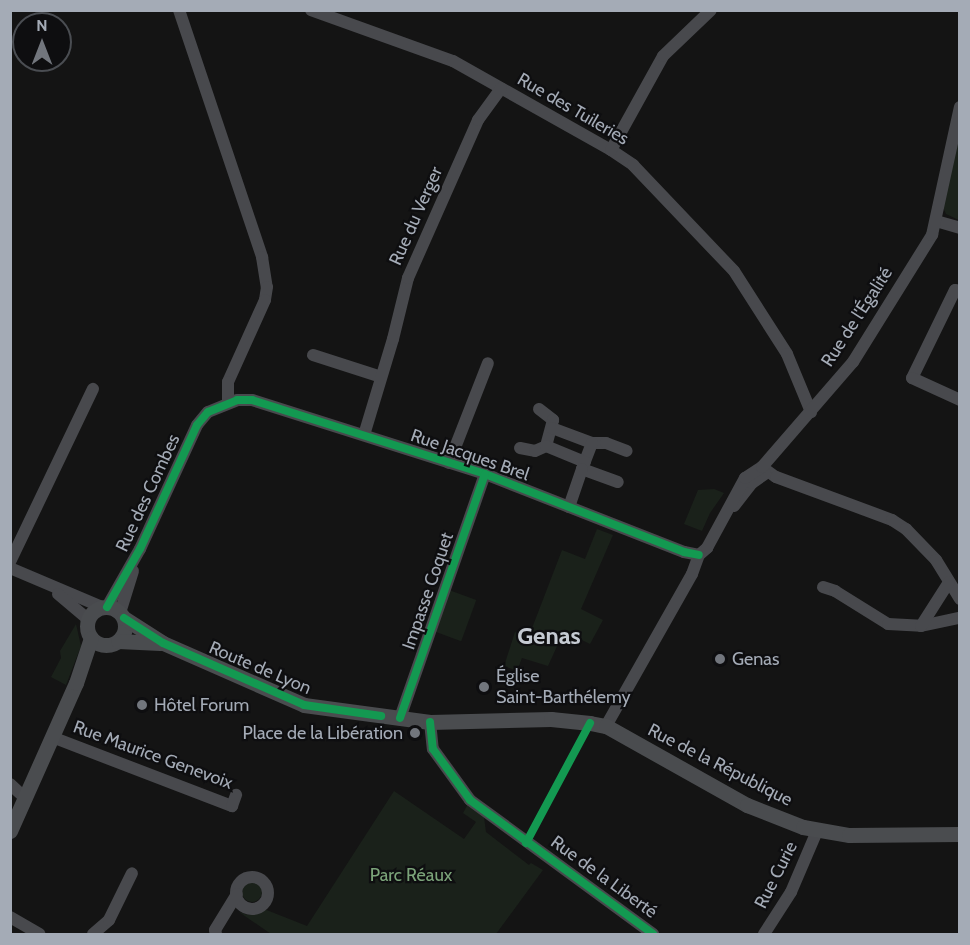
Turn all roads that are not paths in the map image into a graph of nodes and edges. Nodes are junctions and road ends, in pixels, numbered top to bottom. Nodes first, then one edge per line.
1 (179, 10) edge
2 (311, 10) edge
3 (711, 10) edge
4 (501, 88) junction
5 (960, 107) edge
6 (611, 150) junction
7 (936, 221) junction
8 (960, 228) edge
9 (960, 292) edge
10 (314, 355) dead end
11 (488, 363) dead end
12 (381, 377) junction
13 (93, 389) dead end
14 (960, 400) edge
15 (228, 402) junction
16 (539, 410) dead end
17 (811, 412) junction
18 (552, 428) junction
19 (364, 435) junction
20 (592, 443) junction
21 (546, 446) junction
22 (520, 448) dead end
23 (627, 451) dead end
24 (449, 463) junction
25 (584, 466) junction
26 (766, 469) junction
27 (485, 474) junction
28 (618, 482) dead end
29 (569, 507) junction
30 (699, 555) junction
31 (10, 562) edge
32 (10, 568) edge
33 (28, 576) junction
34 (823, 587) dead end
35 (955, 588) edge
36 (113, 611) junction
37 (960, 618) edge
38 (88, 619) junction
39 (921, 626) junction
40 (91, 638) junction
41 (112, 643) junction
42 (163, 643) junction
43 (76, 683) junction
44 (400, 718) junction
45 (430, 722) junction
46 (606, 726) junction
47 (52, 737) junction
48 (10, 784) edge
49 (236, 795) dead end
50 (25, 798) junction
51 (10, 831) edge
52 (817, 831) junction
53 (960, 834) edge
54 (132, 873) dead end
55 (237, 894) dead end
56 (10, 917) edge
57 (40, 934) edge
58 (93, 934) edge
59 (216, 934) edge
60 (653, 934) edge
61 (764, 934) edge

1 - 15 street
2 - 4 street, Rue des Tuileries
3 - 6 street
4 - 6 street, Rue des Tuileries
4 - 12 street, Rue du Verger
5 - 7 street, Rue de l'Égalité
6 - 17 street, Rue des Tuileries
7 - 8 street
7 - 17 street, Rue de l'Égalité
9 - 14 street
10 - 12 street
11 - 24 street
12 - 19 street, Rue du Verger
13 - 31 street
15 - 19 street, Rue Jacques Brel
15 - 36 street, Rue des Combes
16 - 18 street
17 - 26 street, Rue de l'Égalité
18 - 20 street
18 - 21 street
19 - 24 street, Rue Jacques Brel
20 - 23 street
20 - 25 street
21 - 22 street
21 - 25 street
24 - 27 street, Rue Jacques Brel
25 - 28 street
25 - 29 street
26 - 30 street, Rue de l'Égalité
26 - 35 street
27 - 29 street, Rue Jacques Brel
27 - 44 street, Impasse Coquet
29 - 30 street, Rue Jacques Brel
30 - 46 street, Rue de l'Égalité
32 - 33 street, Route de Lyon
33 - 36 street, Route de Lyon
33 - 38 street, Route de Lyon
34 - 39 street
35 - 39 street
36 - 38 main road
36 - 41 main road
36 - 42 main road, Route de Lyon
37 - 39 street
38 - 40 main road
40 - 41 main road
40 - 43 main road
41 - 42 main road, Route de Lyon
41 - 43 main road
42 - 44 main road, Route de Lyon
43 - 47 main road
44 - 45 main road, Route de Lyon
45 - 46 main road, Rue de la République
45 - 60 street, Rue de la Liberté
46 - 52 main road, Rue de la République
47 - 49 street, Rue Maurice Genevoix
47 - 50 main road
48 - 50 street
50 - 51 main road
52 - 53 main road, Rue de la République
52 - 61 street, Rue Curie
54 - 58 street
55 - 59 street
56 - 57 street

